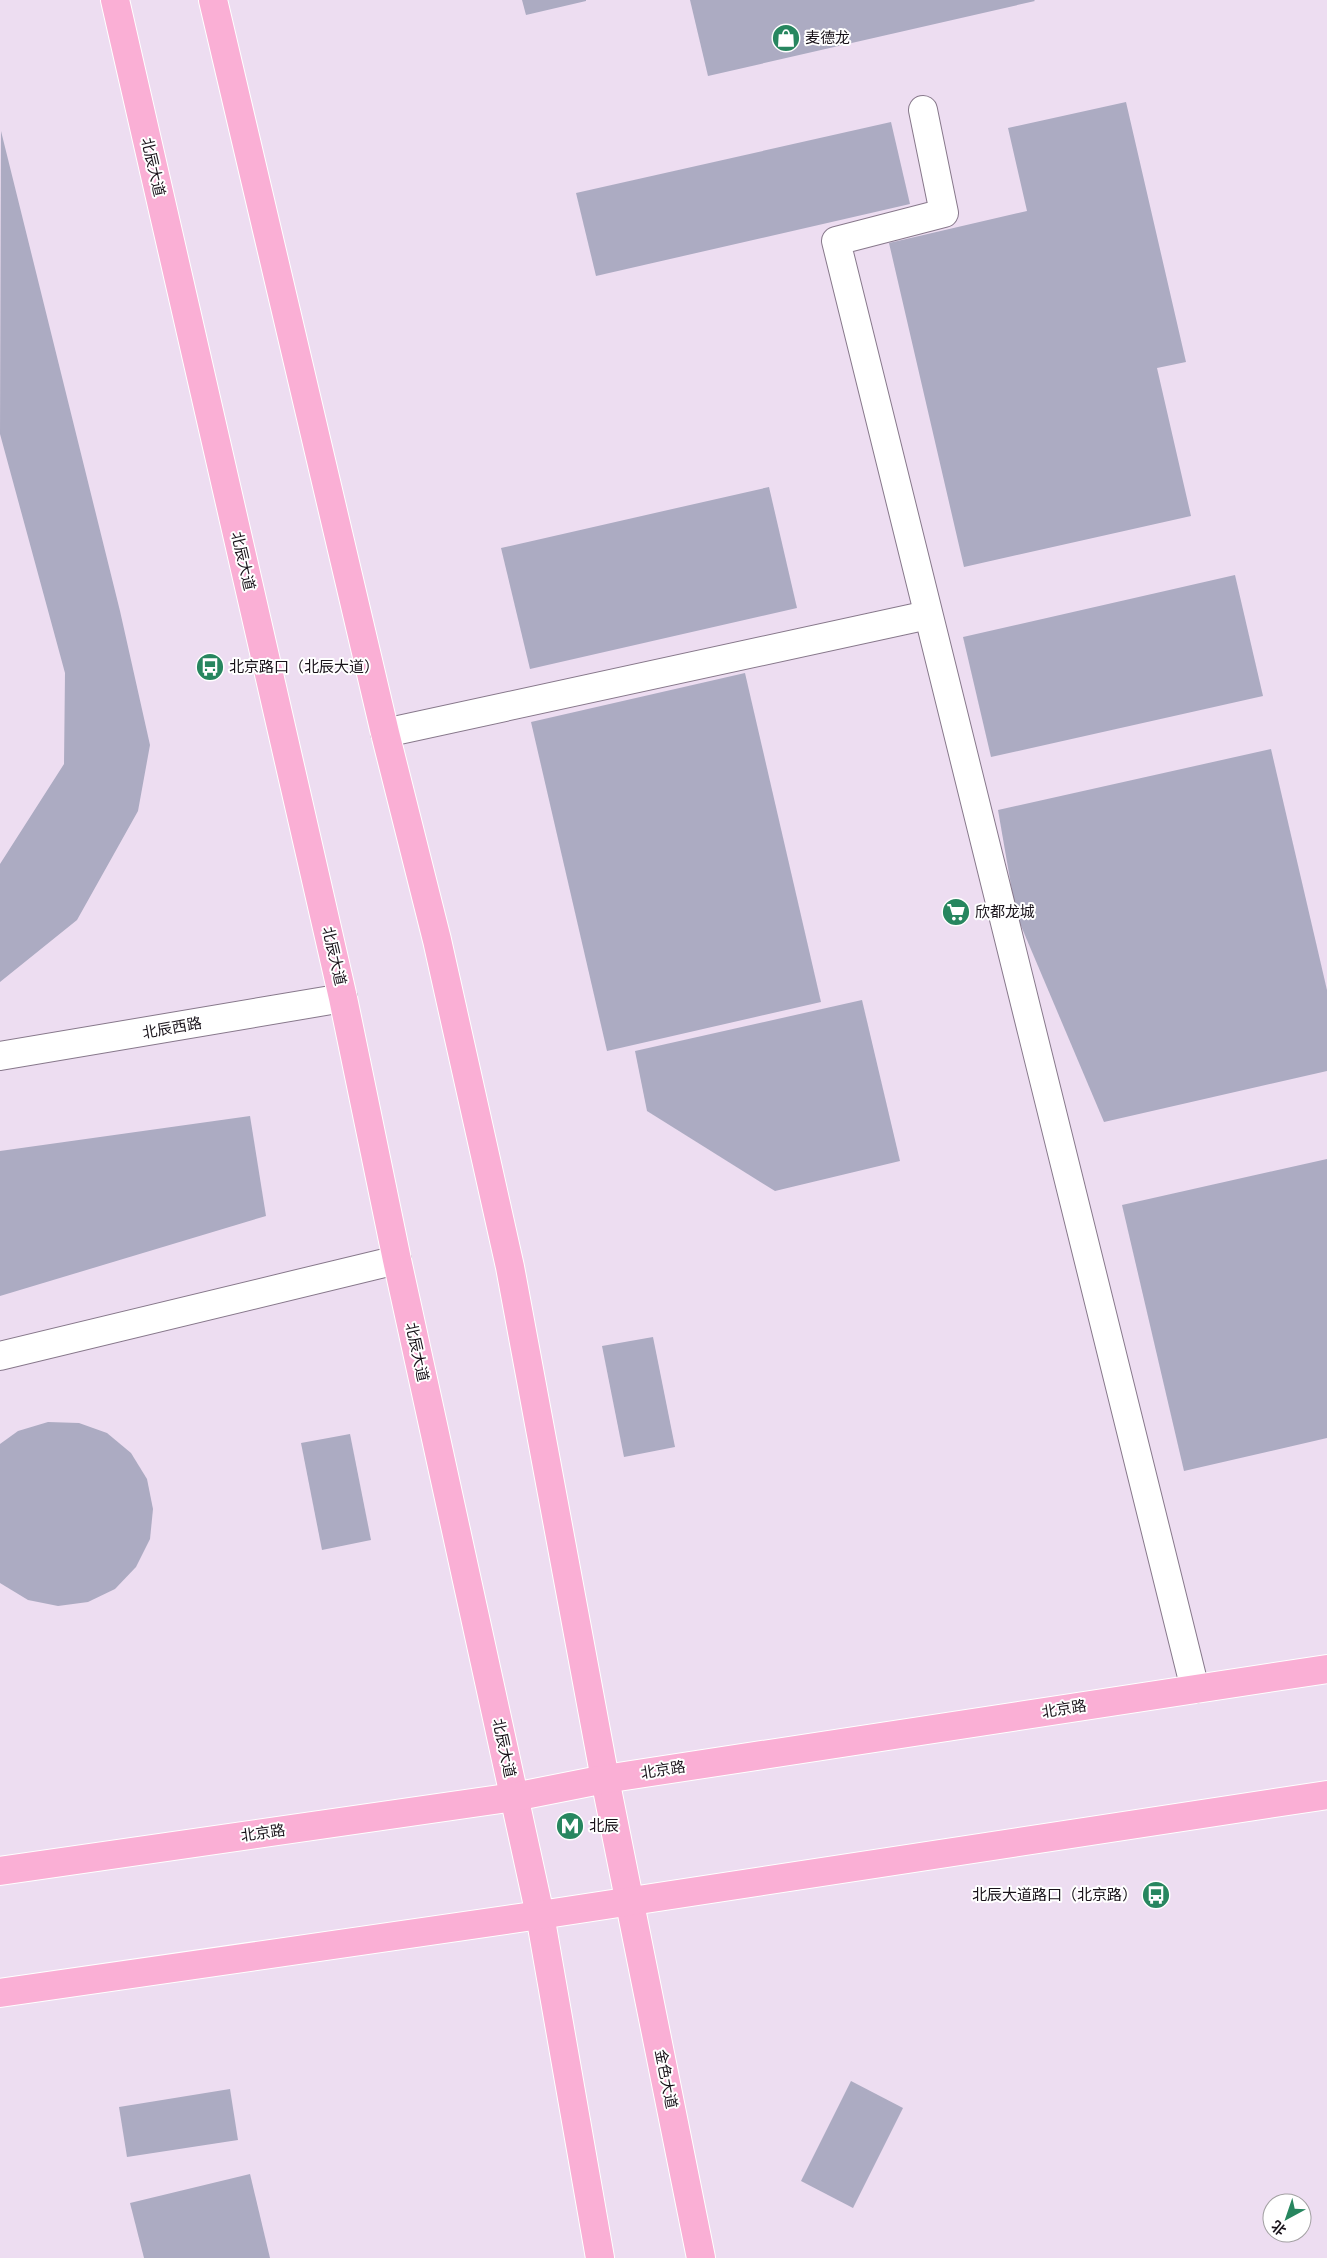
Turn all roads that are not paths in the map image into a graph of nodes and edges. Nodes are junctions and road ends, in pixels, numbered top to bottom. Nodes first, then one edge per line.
1 (115, 0) edge
2 (213, 0) edge
3 (922, 110) dead end
4 (928, 615) junction
5 (384, 733) junction
6 (343, 998) junction
7 (0, 1056) edge
8 (397, 1260) junction
9 (0, 1356) edge
10 (1327, 1669) edge
11 (1195, 1689) junction
12 (605, 1779) junction
13 (1327, 1795) edge
14 (514, 1797) junction
15 (0, 1871) edge
16 (631, 1900) junction
17 (540, 1915) junction
18 (0, 1993) edge
19 (600, 2258) edge
20 (701, 2258) edge

1 - 6 main road, 北辰大道
2 - 5 main road
3 - 4 street
4 - 5 street
4 - 11 street
5 - 12 main road
6 - 7 street, 北辰西路
6 - 8 main road, 北辰大道
8 - 9 street
8 - 14 main road, 北辰大道
10 - 11 main road, 北京路
11 - 12 main road, 北京路
12 - 14 main road, 北京路
12 - 16 main road
13 - 16 main road
14 - 15 main road, 北京路
14 - 17 main road, 北辰大道
16 - 17 main road
16 - 20 main road, 金色大道
17 - 18 main road
17 - 19 main road

